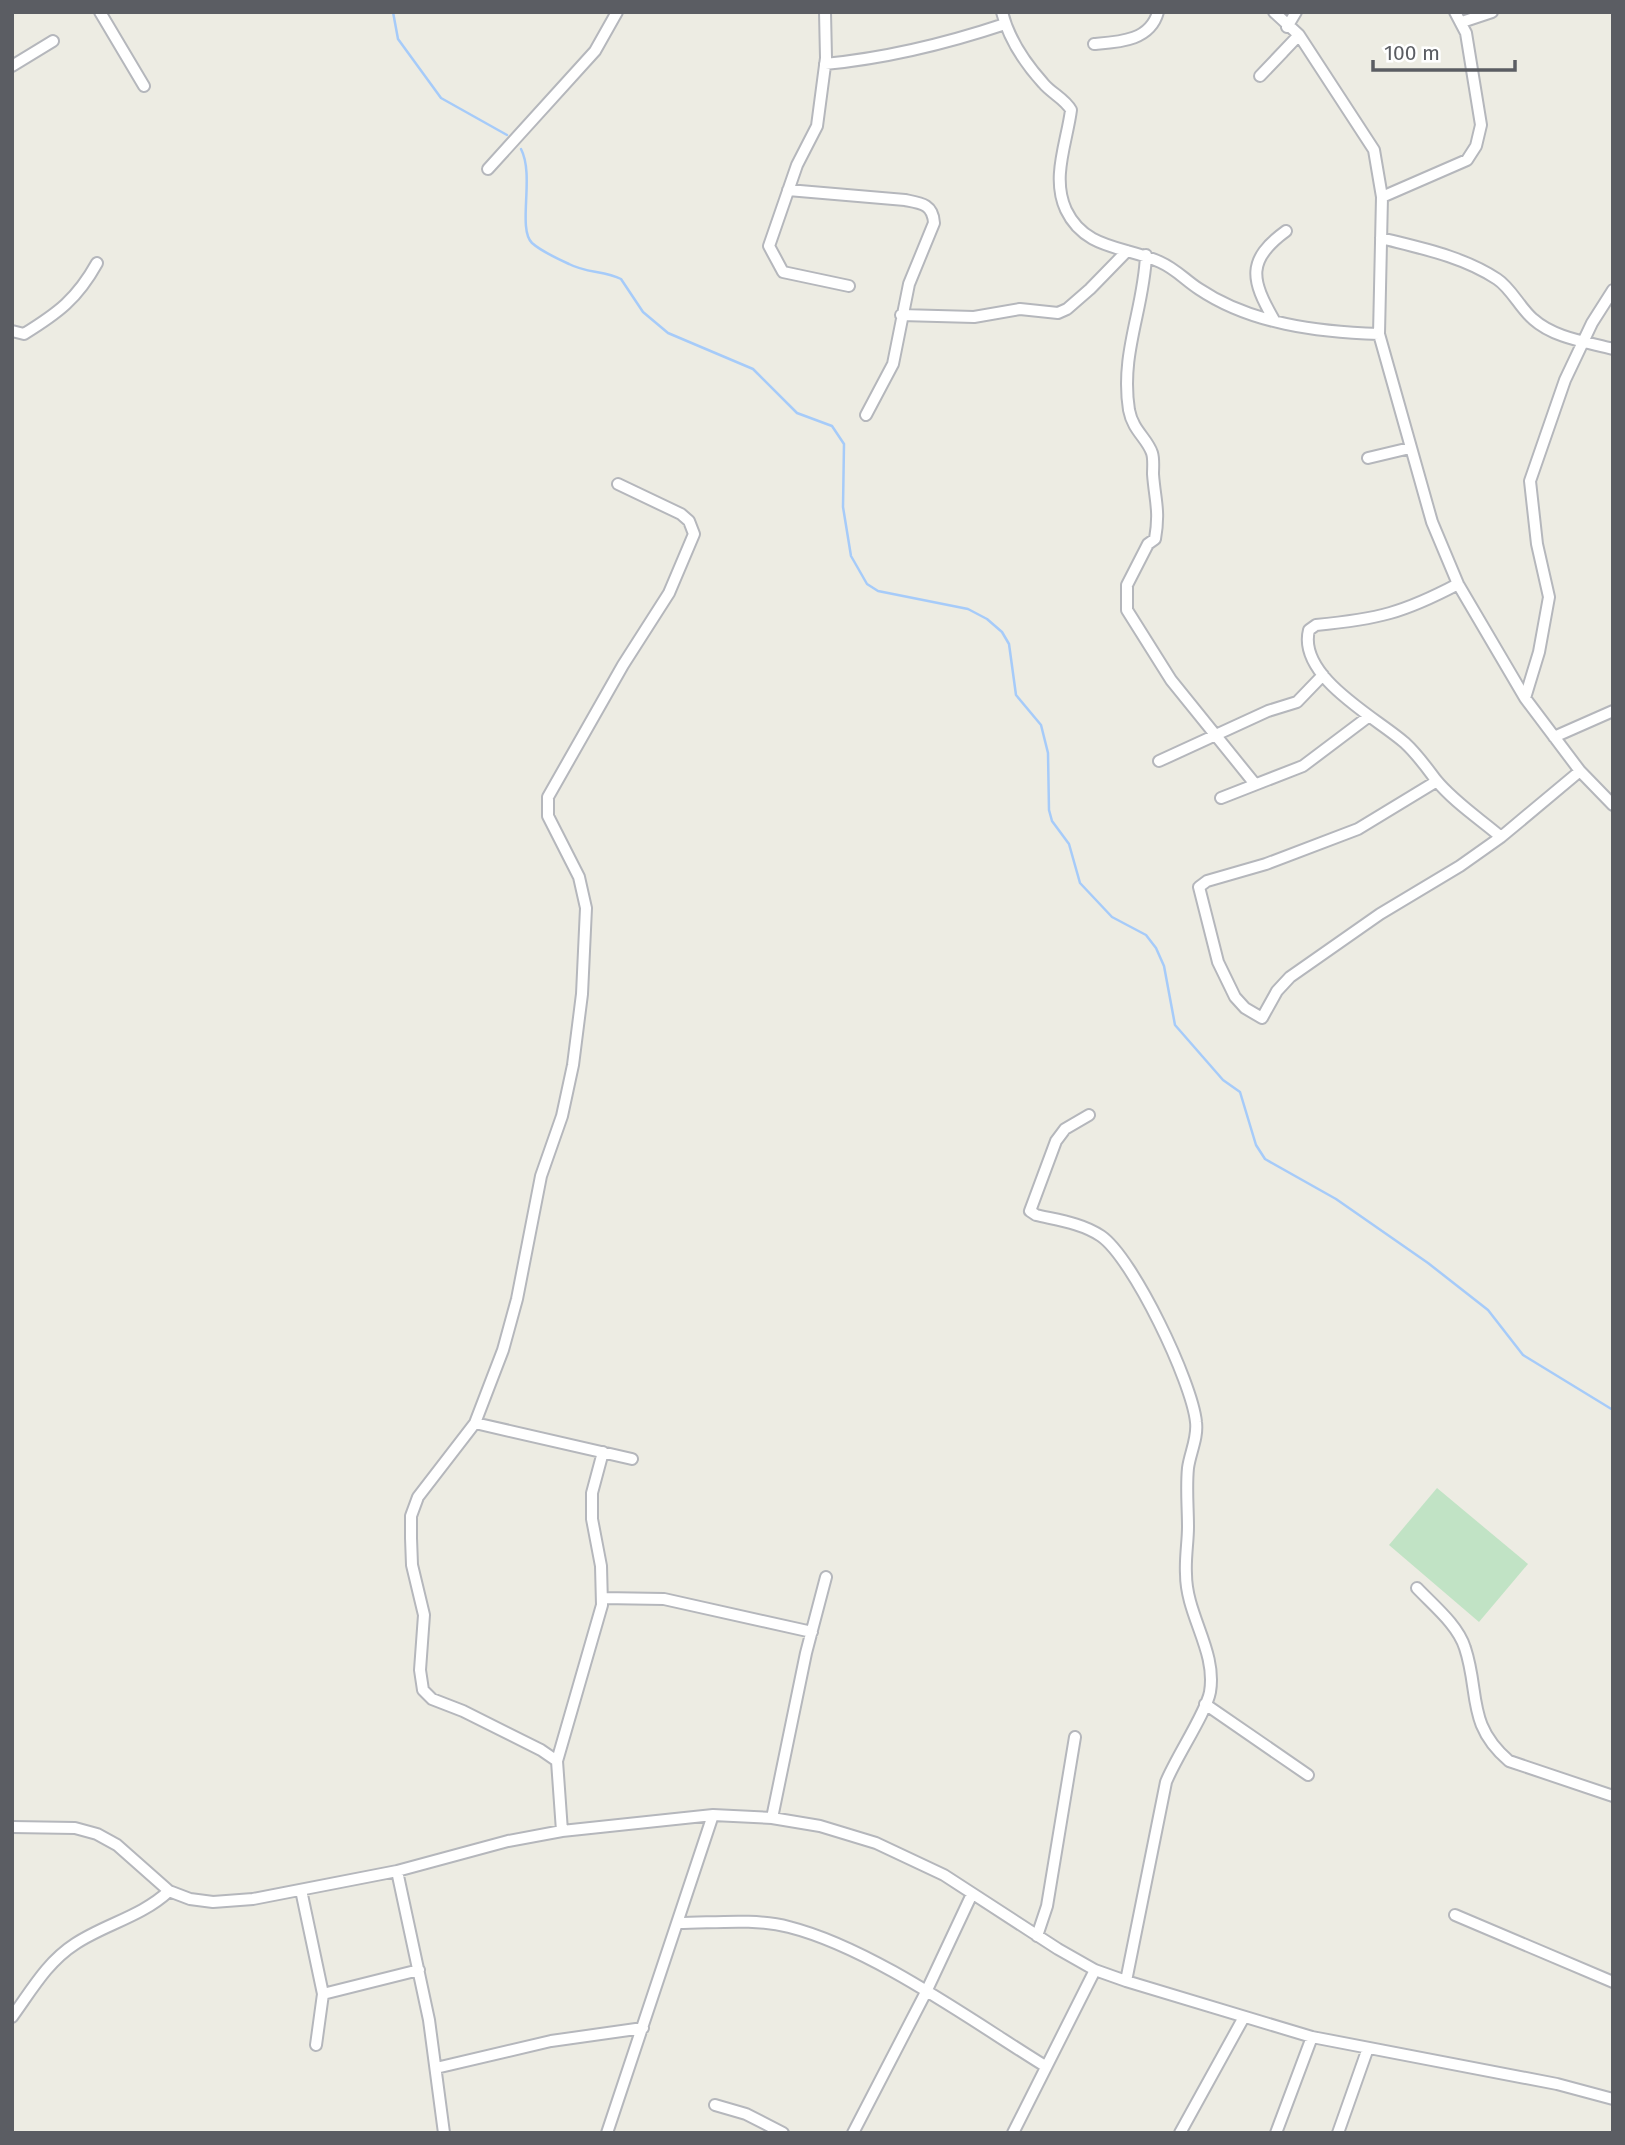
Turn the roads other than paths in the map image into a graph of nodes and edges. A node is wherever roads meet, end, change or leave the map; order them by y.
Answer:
1 (100, 12) edge
2 (617, 12) edge
3 (825, 12) edge
4 (1002, 12) edge
5 (1158, 12) edge
6 (1274, 12) edge
7 (1296, 12) edge
8 (1492, 12) edge
9 (1458, 17) edge
10 (1005, 24) junction
11 (1287, 27) junction
12 (1299, 35) junction
13 (53, 41) dead end
14 (1094, 44) dead end
15 (1283, 52) dead end
16 (825, 64) junction
17 (12, 66) edge
18 (144, 86) dead end
19 (488, 169) dead end
20 (788, 190) junction
21 (1382, 197) junction
22 (1286, 231) dead end
23 (1381, 238) junction
24 (1127, 251) junction
25 (1146, 255) junction
26 (97, 263) dead end
27 (849, 286) dead end
28 (1613, 290) edge
29 (901, 315) junction
30 (1274, 320) junction
31 (12, 331) edge
32 (1379, 334) junction
33 (1583, 341) junction
34 (1613, 349) edge
35 (866, 415) dead end
36 (1410, 448) junction
37 (1368, 458) dead end
38 (618, 484) dead end
39 (1458, 584) junction
40 (1323, 675) junction
41 (1525, 698) junction
42 (1613, 711) edge
43 (1367, 717) junction
44 (1215, 735) junction
45 (1554, 737) junction
46 (1159, 761) dead end
47 (1580, 771) junction
48 (1437, 781) junction
49 (1255, 785) junction
50 (1221, 798) dead end
51 (1613, 805) edge
52 (1501, 837) junction
53 (1089, 1115) dead end
54 (475, 1423) junction
55 (603, 1452) junction
56 (632, 1459) dead end
57 (827, 1577) dead end
58 (1417, 1588) dead end
59 (602, 1598) junction
60 (812, 1632) junction
61 (1205, 1704) junction
62 (1075, 1737) dead end
63 (557, 1761) junction
64 (1308, 1775) dead end
65 (1613, 1796) edge
66 (713, 1815) junction
67 (772, 1818) junction
68 (12, 1827) edge
69 (562, 1831) junction
70 (397, 1871) junction
71 (301, 1890) junction
72 (169, 1891) junction
73 (972, 1894) junction
74 (1455, 1915) dead end
75 (678, 1923) junction
76 (1037, 1936) junction
77 (419, 1970) junction
78 (1095, 1970) junction
79 (1126, 1981) junction
80 (1613, 1982) edge
81 (926, 1992) junction
82 (323, 1994) junction
83 (12, 2017) edge
84 (1244, 2017) junction
85 (643, 2028) junction
86 (1312, 2037) junction
87 (316, 2045) dead end
88 (1368, 2048) junction
89 (1045, 2066) junction
90 (436, 2068) junction
91 (1613, 2099) edge
92 (715, 2105) dead end
93 (444, 2133) edge
94 (607, 2133) edge
95 (783, 2133) edge
96 (853, 2133) edge
97 (1013, 2133) edge
98 (1180, 2133) edge
99 (1276, 2133) edge
100 (1338, 2133) edge

1 - 18 street
2 - 19 street
3 - 16 street
4 - 10 street
5 - 14 street
6 - 11 street
7 - 11 street
8 - 9 street
9 - 21 street
10 - 16 street
10 - 24 street
11 - 12 street
12 - 15 street
12 - 21 street
13 - 17 street
16 - 20 street
20 - 27 street
20 - 29 street
21 - 23 street
22 - 30 street
23 - 32 street
23 - 33 street
24 - 25 street
24 - 29 street
25 - 30 street
25 - 44 street
26 - 31 street
28 - 33 street
29 - 35 street
30 - 32 street
32 - 36 street
33 - 34 street
33 - 41 street
36 - 37 street
36 - 39 street
38 - 54 street
39 - 40 street
39 - 41 street
40 - 43 street
40 - 44 street
41 - 45 street
42 - 45 street
43 - 48 street
43 - 49 street
44 - 46 street
44 - 49 street
45 - 47 street
47 - 51 street
47 - 52 street
48 - 52 street
48 - 52 street
49 - 50 street
53 - 61 street
54 - 55 street
54 - 63 street
55 - 56 street
55 - 59 street
57 - 60 street
58 - 65 street
59 - 60 street
59 - 63 street
60 - 67 street
61 - 64 street
61 - 79 street
62 - 76 street
63 - 69 street
66 - 67 street
66 - 69 street
66 - 75 street
67 - 73 street
68 - 72 street
69 - 70 street
70 - 71 street
70 - 77 street
71 - 72 street
71 - 82 street
72 - 83 street
73 - 76 street
73 - 81 street
74 - 80 street
75 - 81 street
75 - 85 street
76 - 78 street
77 - 82 street
77 - 90 street
78 - 79 street
78 - 89 street
79 - 84 street
81 - 89 street
81 - 96 street
82 - 87 street
84 - 86 street
84 - 98 street
85 - 90 street
85 - 94 street
86 - 88 street
86 - 99 street
88 - 91 street
88 - 100 street
89 - 97 street
90 - 93 street
92 - 95 street

